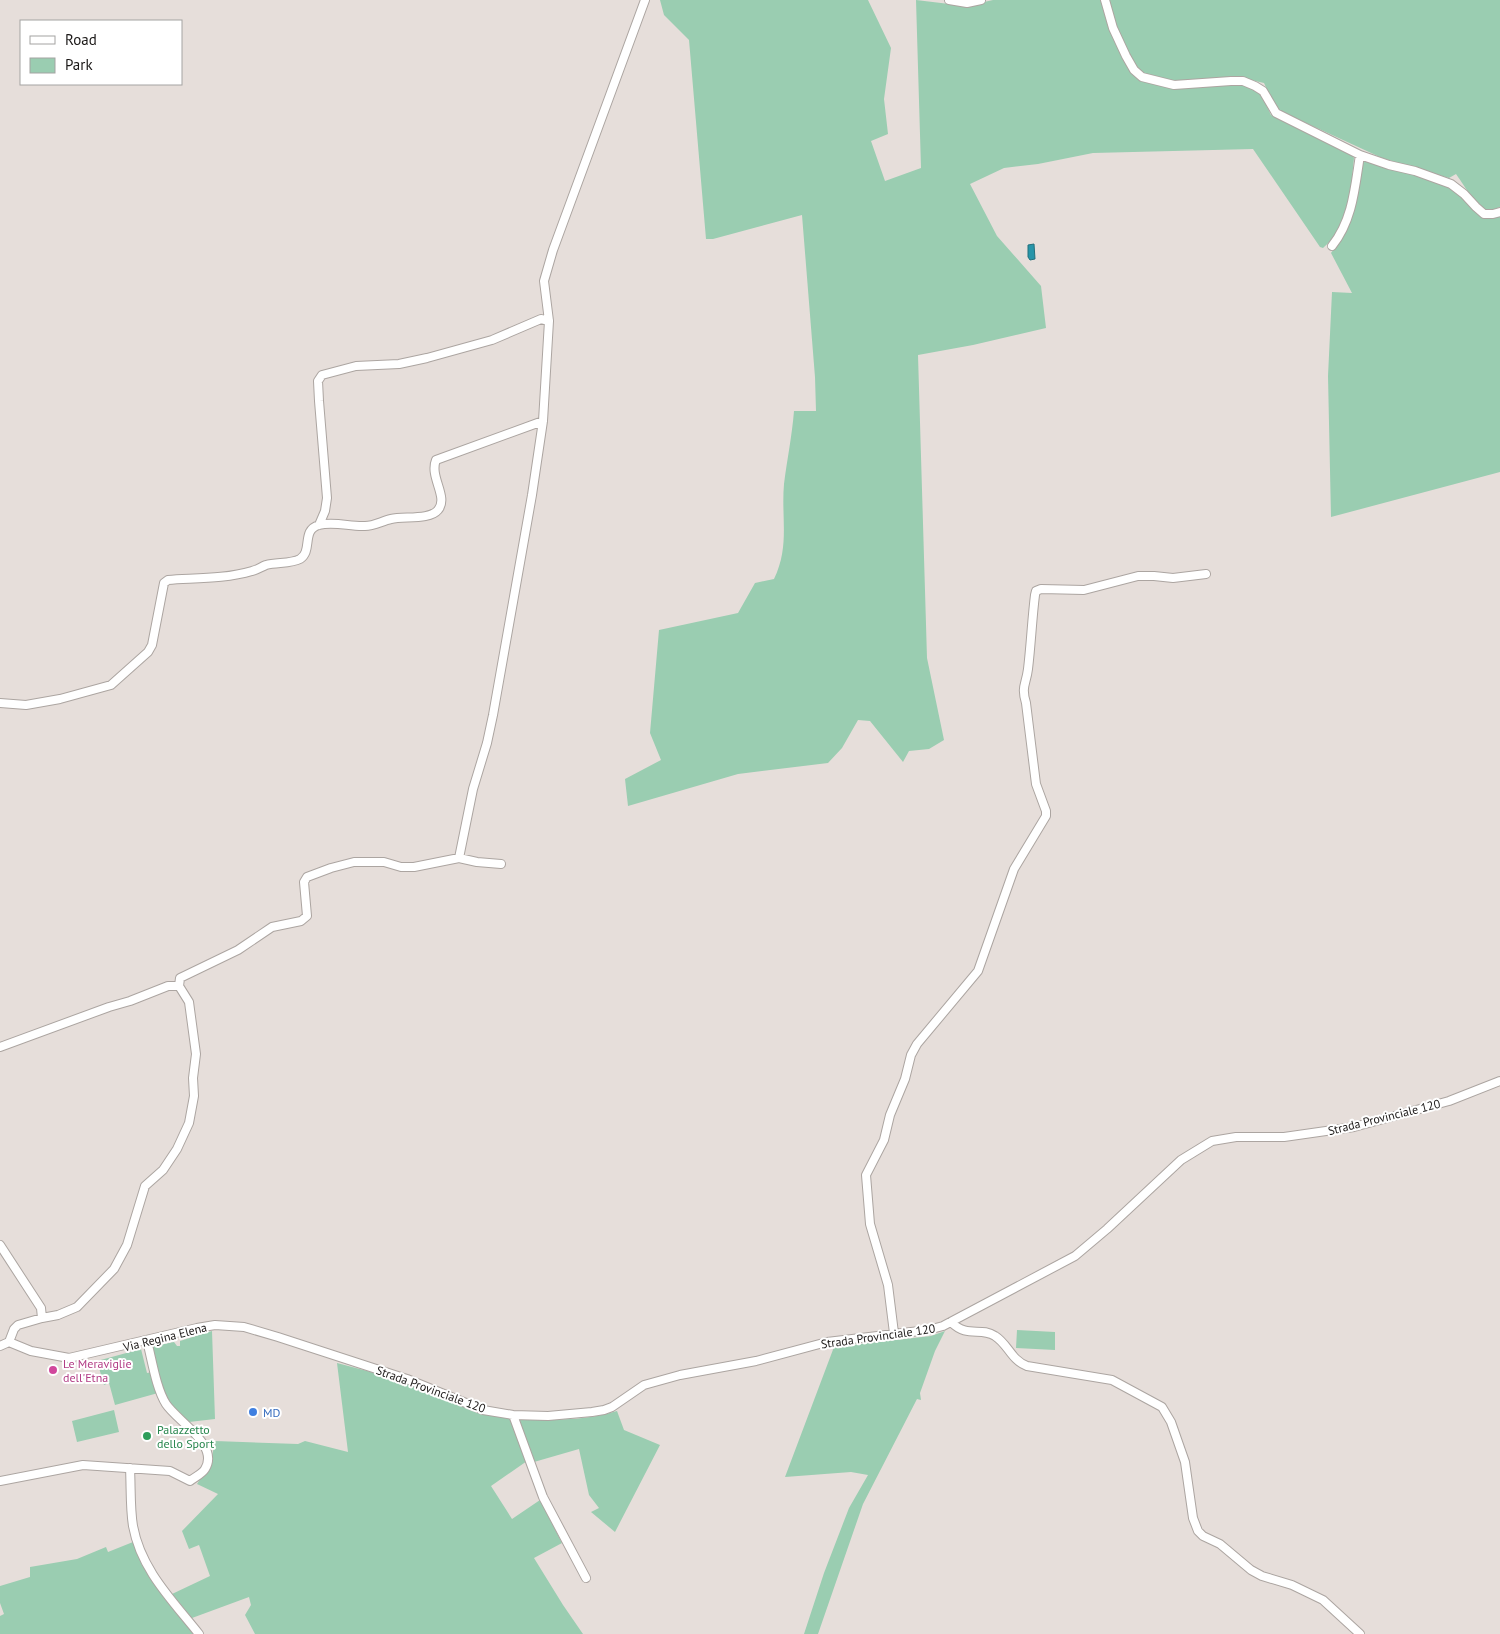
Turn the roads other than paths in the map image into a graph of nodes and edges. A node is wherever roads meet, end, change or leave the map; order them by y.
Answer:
1 (645, 0) edge
2 (949, 0) edge
3 (981, 0) edge
4 (1105, 0) edge
5 (1360, 155) junction
6 (1500, 212) edge
7 (1332, 246) dead end
8 (549, 321) junction
9 (543, 421) junction
10 (319, 525) junction
11 (1206, 574) dead end
12 (0, 703) edge
13 (460, 858) junction
14 (502, 864) dead end
15 (178, 986) junction
16 (0, 1047) edge
17 (1498, 1082) edge
18 (1500, 1090) edge
19 (0, 1245) edge
20 (42, 1318) junction
21 (951, 1322) junction
22 (244, 1328) joint
23 (894, 1333) junction
24 (147, 1341) junction
25 (3, 1344) edge
26 (513, 1415) junction
27 (130, 1468) junction
28 (0, 1481) edge
29 (586, 1578) dead end
30 (199, 1634) edge
31 (1360, 1634) edge

1 - 8 street
2 - 3 street
4 - 5 street
5 - 6 street
5 - 7 street
8 - 9 street
8 - 10 street
9 - 10 street
9 - 13 street
10 - 12 street
11 - 23 street
13 - 14 street
13 - 15 street
15 - 16 street
15 - 20 street
17 - 18 street
17 - 21 street, Strada Provinciale 120
19 - 20 street
20 - 25 street
21 - 23 street, Strada Provinciale 120
21 - 31 street
22 - 24 street, Via Regina Elena
22 - 26 street, Strada Provinciale 120
23 - 26 street, Strada Provinciale 120
24 - 25 street, Via Regina Elena
24 - 27 street
26 - 29 street
27 - 28 street
27 - 30 street

